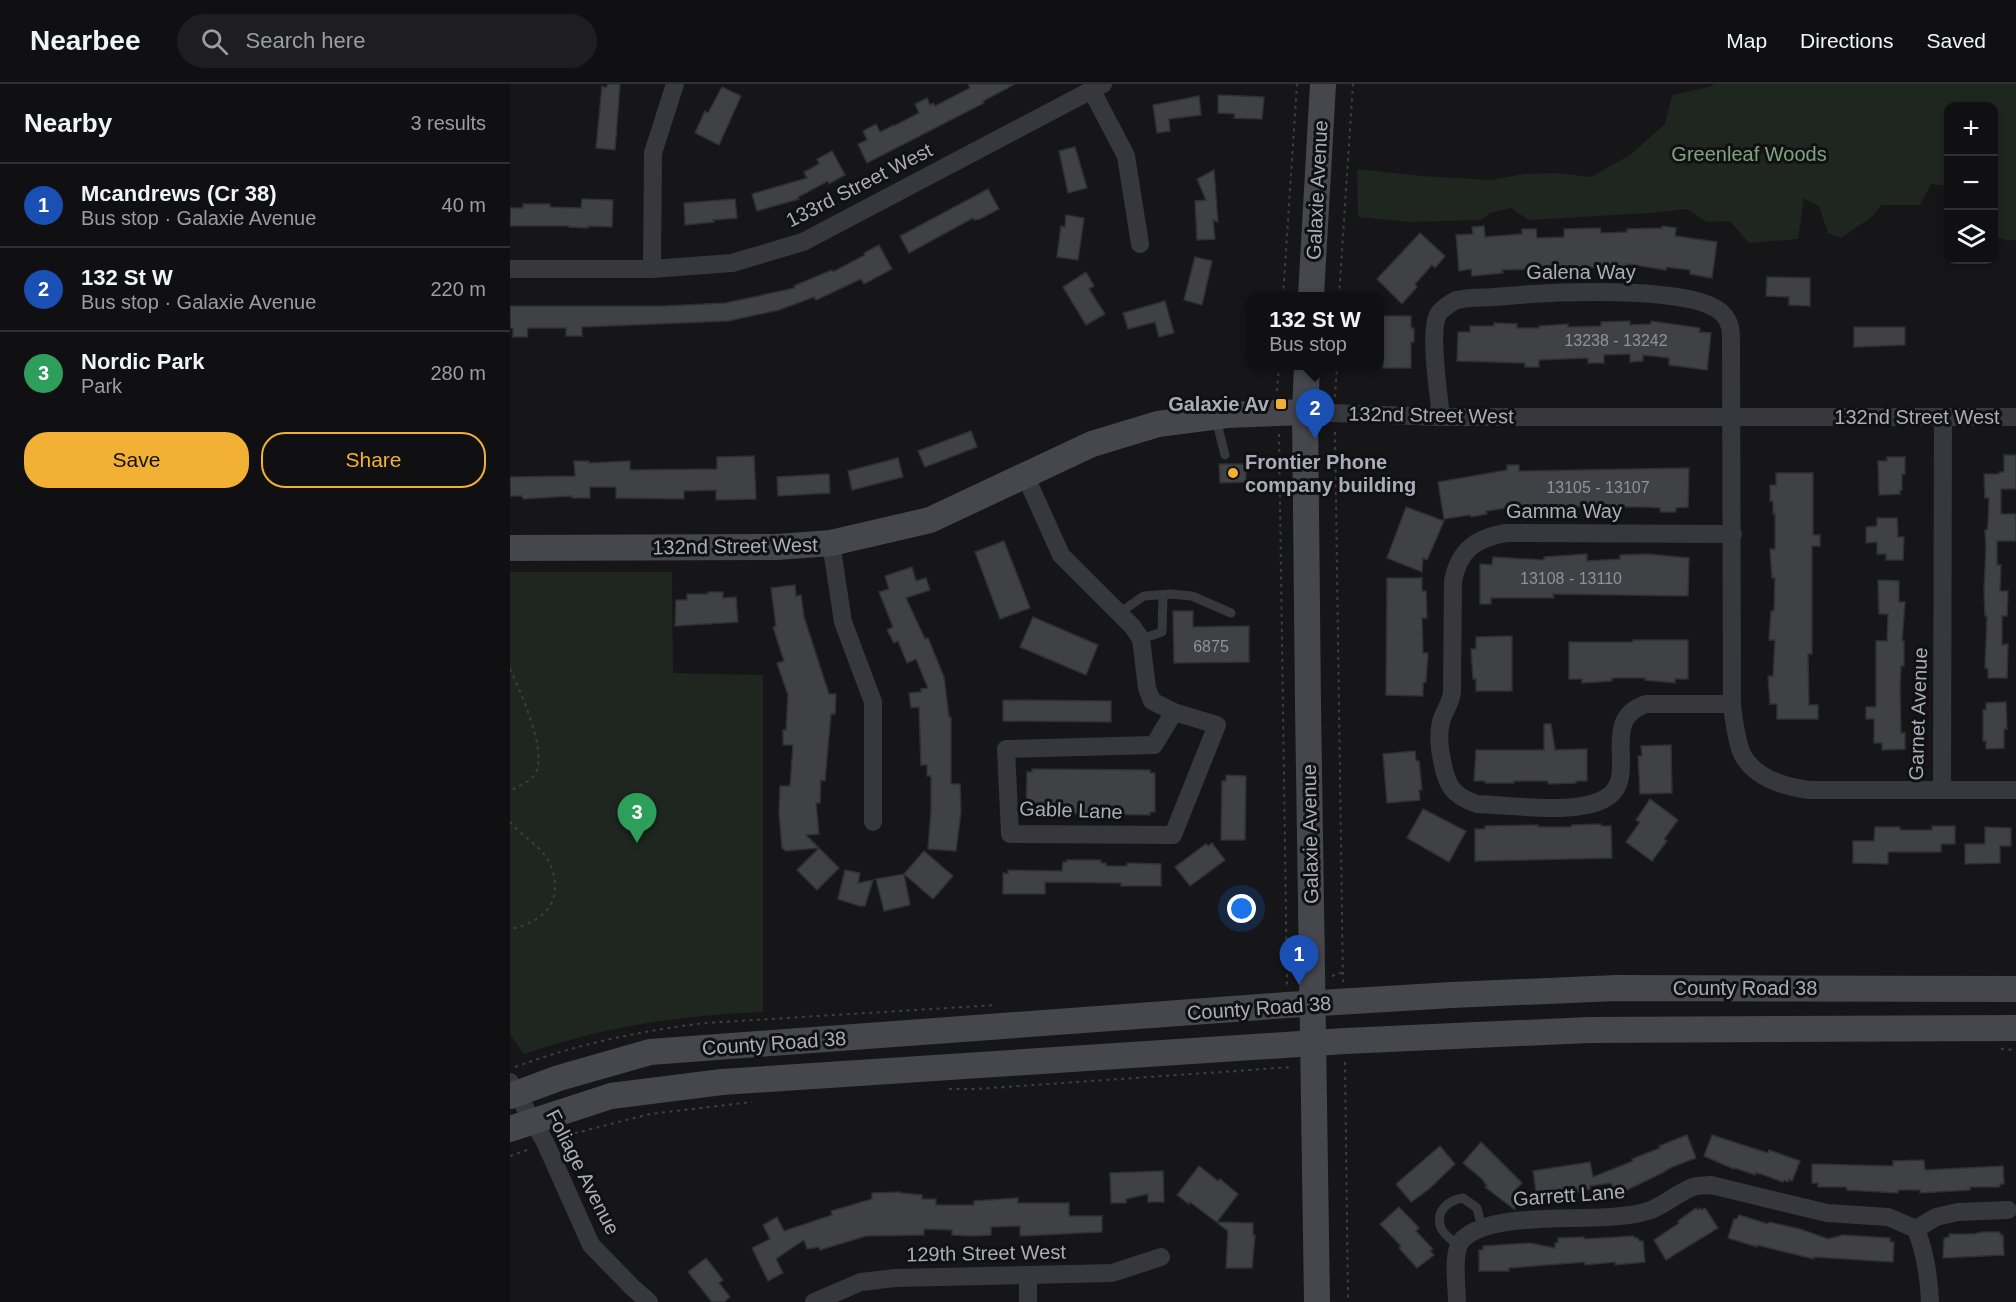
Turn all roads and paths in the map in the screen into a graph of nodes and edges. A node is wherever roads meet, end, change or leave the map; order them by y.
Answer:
1 (675, 84) edge
2 (1297, 84) edge
3 (1323, 84) edge
4 (1353, 84) edge
5 (1097, 86) edge
6 (1140, 244) dead end
7 (510, 269) edge
8 (652, 269) junction
9 (1283, 292) edge
10 (1311, 292) edge
11 (1339, 292) edge
12 (1279, 370) edge
13 (1307, 370) edge
14 (1336, 370) edge
15 (1277, 391) dead end
16 (1335, 397) dead end
17 (1305, 412) junction
18 (1215, 416) junction
19 (1441, 417) junction
20 (1731, 417) junction
21 (1944, 417) junction
22 (2016, 417) edge
23 (1335, 432) dead end
24 (1279, 434) dead end
25 (1225, 455) dead end
26 (1025, 475) junction
27 (1733, 534) junction
28 (831, 543) junction
29 (510, 548) edge
30 (1163, 595) junction
31 (1119, 613) junction
32 (1231, 613) dead end
33 (1141, 639) junction
34 (510, 669) edge
35 (1732, 704) junction
36 (1174, 712) junction
37 (1942, 790) junction
38 (2016, 790) edge
39 (510, 792) edge
40 (510, 822) edge
41 (873, 822) dead end
42 (510, 929) edge
43 (1343, 972) dead end
44 (1287, 988) dead end
45 (2016, 988) edge
46 (1312, 1004) junction
47 (2016, 1028) edge
48 (1313, 1043) junction
49 (1999, 1049) dead end
50 (2016, 1050) edge
51 (1345, 1058) dead end
52 (533, 1060) dead end
53 (1283, 1069) dead end
54 (512, 1085) edge
55 (944, 1088) dead end
56 (758, 1101) dead end
57 (520, 1125) edge
58 (545, 1142) junction
59 (510, 1156) edge
60 (2008, 1210) dead end
61 (1482, 1228) junction
62 (1916, 1229) junction
63 (1458, 1245) junction
64 (1161, 1257) dead end
65 (1028, 1275) junction
66 (649, 1302) edge
67 (814, 1302) edge
68 (1028, 1302) edge
69 (1317, 1302) edge
70 (1348, 1302) edge
71 (1457, 1302) edge
72 (1930, 1302) edge

1 - 8 street
2 - 9 path
3 - 10 main road, Galaxie Avenue
4 - 11 path
5 - 6 street
5 - 8 street, 133rd Street West
7 - 8 street, 133rd Street West
12 - 15 path
13 - 17 main road, Galaxie Avenue
14 - 16 path
17 - 18 main road, 132nd Street West
17 - 19 street, 132nd Street West
17 - 46 main road, Galaxie Avenue
18 - 25 lane
18 - 26 main road, 132nd Street West
19 - 20 street, 132nd Street West
19 - 20 street, Galena Way
20 - 21 street, 132nd Street West
20 - 27 street, Garnet Avenue
21 - 22 street, 132nd Street West
21 - 37 street, Garnet Avenue
23 - 43 path
24 - 44 path
26 - 28 main road, 132nd Street West
26 - 31 street
27 - 35 street, Garnet Avenue
27 - 35 street, Gamma Way
28 - 29 main road, 132nd Street West
28 - 41 street
30 - 31 lane
30 - 32 lane
30 - 33 lane
31 - 33 street
33 - 36 street
34 - 39 path
35 - 37 street, Garnet Avenue
36 - 36 street, Gable Lane
37 - 38 street
40 - 42 path
45 - 46 main road, County Road 38
46 - 48 main road, Galaxie Avenue
46 - 54 main road, County Road 38
47 - 48 main road, County Road 38
48 - 57 main road, County Road 38
48 - 69 main road, Galaxie Avenue
49 - 50 path
51 - 70 path
52 - 54 path
53 - 55 path
54 - 57 street, Foliage Avenue
56 - 58 path
57 - 58 street, Foliage Avenue
58 - 59 path
58 - 66 street, Foliage Avenue
60 - 62 street
61 - 62 street, Garrett Lane
61 - 63 street, Garrett Lane
61 - 63 lane
62 - 72 street
63 - 71 street
64 - 65 street, 129th Street West
65 - 67 street, 129th Street West
65 - 68 street

